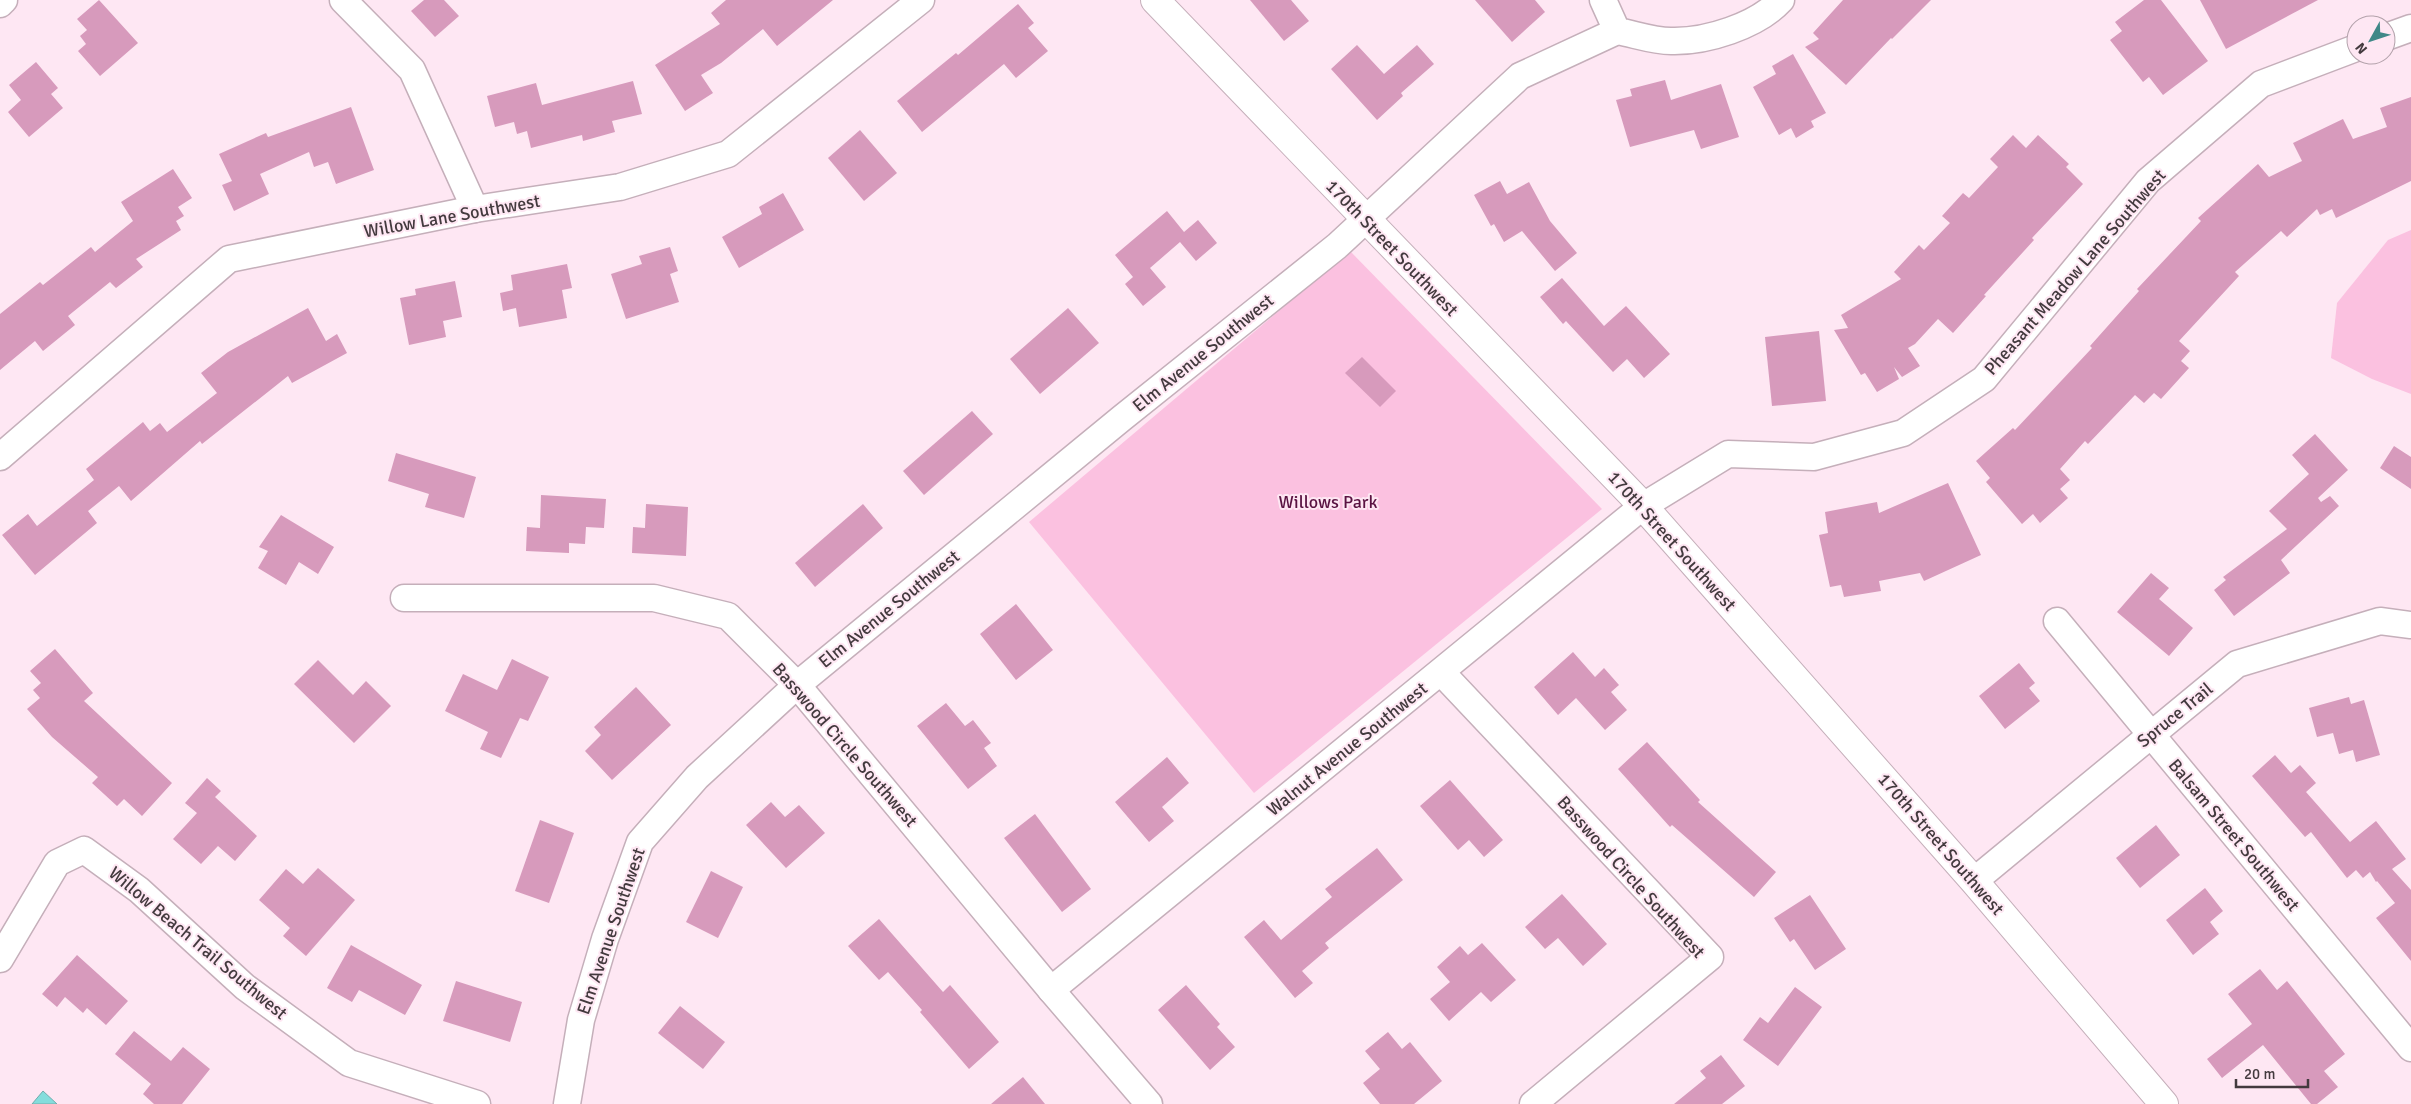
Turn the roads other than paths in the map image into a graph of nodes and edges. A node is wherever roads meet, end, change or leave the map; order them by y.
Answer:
1 (4, 0) edge
2 (343, 0) edge
3 (921, 0) edge
4 (1155, 0) edge
5 (1603, 0) edge
6 (1781, 0) edge
7 (0, 4) edge
8 (2411, 28) edge
9 (1617, 31) junction
10 (2396, 33) edge
11 (2346, 52) edge
12 (475, 209) junction
13 (1364, 219) junction
14 (0, 457) edge
15 (1643, 506) junction
16 (404, 598) dead end
17 (2057, 621) dead end
18 (2411, 625) edge
19 (1442, 673) junction
20 (797, 685) junction
21 (2150, 734) junction
22 (1974, 881) junction
23 (0, 959) edge
24 (1051, 990) junction
25 (2411, 1048) edge
26 (477, 1104) edge
27 (567, 1104) edge
28 (1149, 1104) edge
29 (1532, 1104) edge
30 (2164, 1104) edge

1 - 7 street
2 - 12 street
3 - 12 street, Willow Lane Southwest
4 - 13 street, 170th Street Southwest
5 - 9 street
6 - 9 street
8 - 10 street
9 - 13 street, Elm Avenue Southwest
11 - 15 street, Pheasant Meadow Lane Southwest
12 - 14 street, Willow Lane Southwest
13 - 15 street, 170th Street Southwest
13 - 20 street, Elm Avenue Southwest
15 - 19 street, Walnut Avenue Southwest
15 - 22 street, 170th Street Southwest
16 - 20 street, Basswood Circle Southwest
17 - 21 street, Balsam Street Southwest
18 - 21 street, Spruce Trail
19 - 24 street, Walnut Avenue Southwest
19 - 29 street, Basswood Circle Southwest
20 - 24 street, Basswood Circle Southwest
20 - 27 street, Elm Avenue Southwest
21 - 22 street, Spruce Trail
21 - 25 street, Balsam Street Southwest
22 - 30 street, 170th Street Southwest
23 - 26 street, Willow Beach Trail Southwest
24 - 28 street, Basswood Circle Southwest

